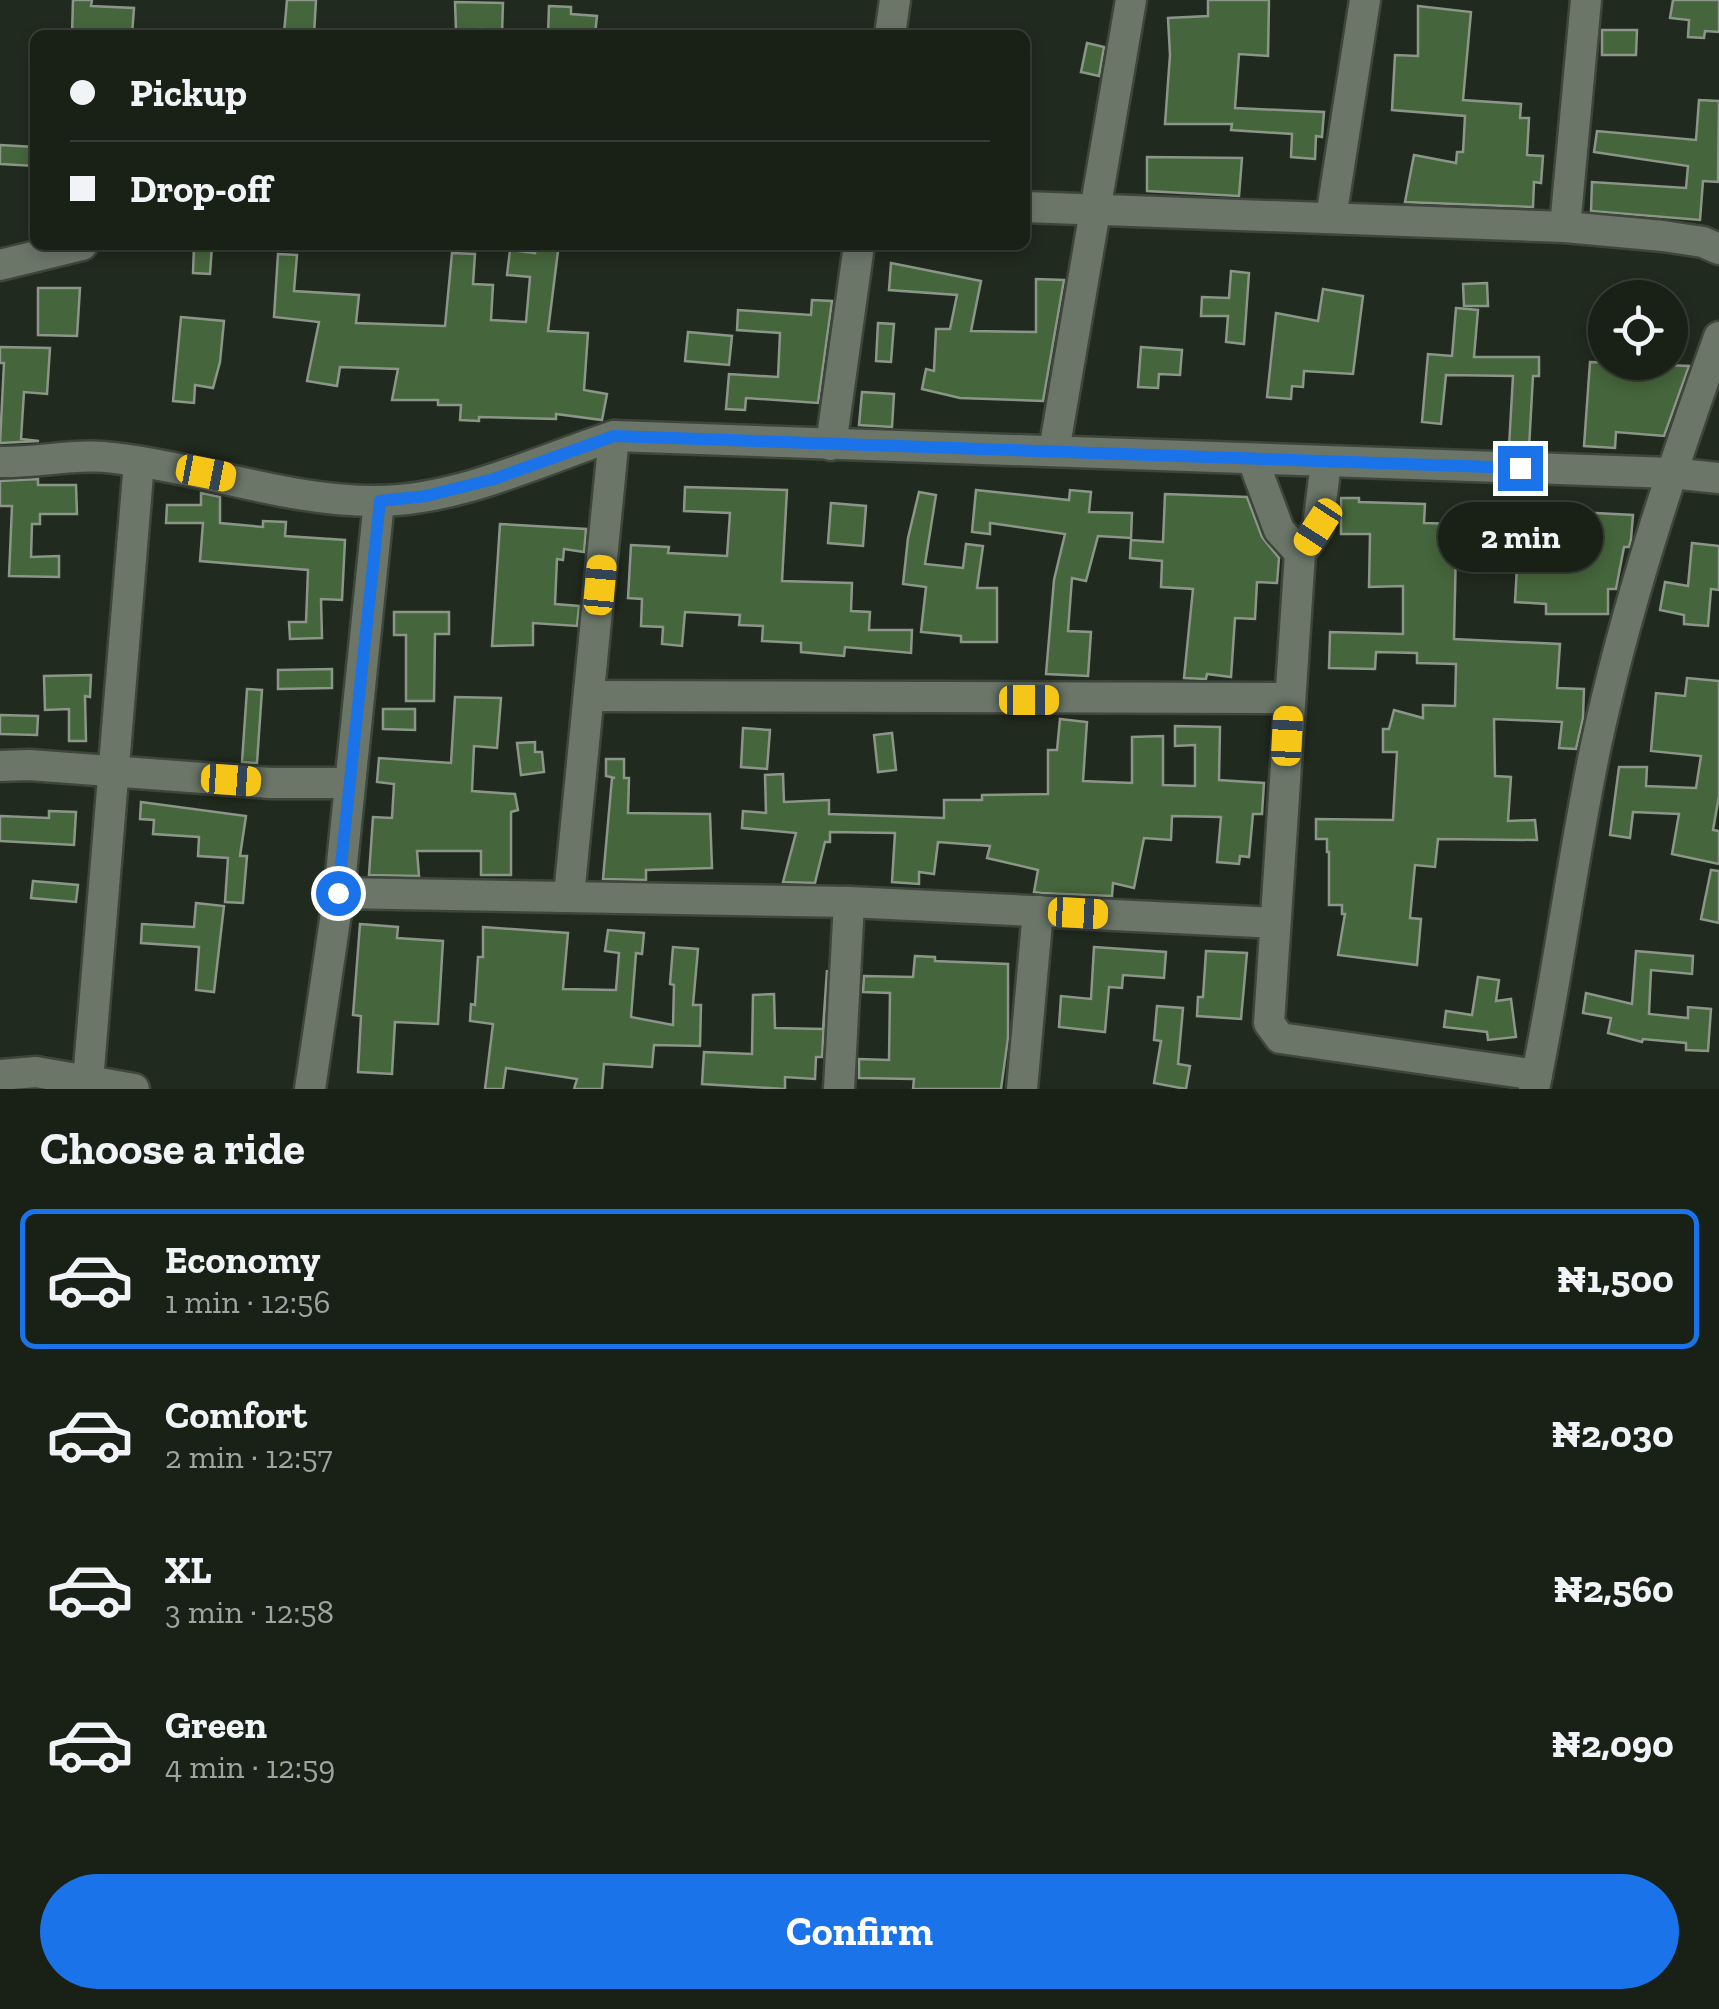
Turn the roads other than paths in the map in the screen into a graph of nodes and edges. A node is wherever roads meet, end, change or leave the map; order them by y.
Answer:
1 (895, 0) edge
2 (1131, 0) edge
3 (1365, 0) edge
4 (1586, 0) edge
5 (891, 30) edge
6 (1030, 206) edge
7 (1097, 209) junction
8 (1330, 218) junction
9 (1565, 227) junction
10 (1719, 249) edge
11 (62, 250) edge
12 (858, 250) edge
13 (0, 265) edge
14 (1719, 338) edge
15 (614, 436) junction
16 (831, 445) junction
17 (1054, 451) junction
18 (1252, 460) junction
19 (0, 462) edge
20 (139, 462) junction
21 (1326, 462) junction
22 (1671, 474) junction
23 (1719, 478) edge
24 (380, 501) junction
25 (1300, 553) junction
26 (590, 696) junction
27 (1289, 698) junction
28 (0, 766) edge
29 (113, 772) junction
30 (350, 783) junction
31 (338, 893) junction
32 (569, 896) junction
33 (849, 902) junction
34 (1038, 911) junction
35 (1275, 924) junction
36 (0, 1075) edge
37 (31, 1080) edge
38 (88, 1080) junction
39 (1535, 1082) edge
40 (134, 1089) edge
41 (310, 1089) edge
42 (839, 1089) edge
43 (1022, 1089) edge

1 - 5 street
2 - 7 street
3 - 8 street
4 - 9 street
6 - 7 street
7 - 8 street
7 - 17 street
8 - 9 street
9 - 10 street
11 - 13 street
12 - 16 street
14 - 22 street
15 - 16 street
15 - 24 street
15 - 26 street
16 - 17 street
17 - 18 street
18 - 21 street
18 - 25 street
19 - 20 street
20 - 24 street
20 - 29 street
21 - 22 street
21 - 25 street
22 - 23 street
22 - 39 street
24 - 30 street
25 - 27 street
26 - 27 street
26 - 32 street
27 - 35 street
28 - 29 street
29 - 30 street
29 - 38 street
30 - 31 street
31 - 32 street
31 - 41 street
32 - 33 street
33 - 34 street
33 - 42 street
34 - 35 street
34 - 43 street
35 - 39 street
36 - 37 street
37 - 38 street
38 - 40 street

